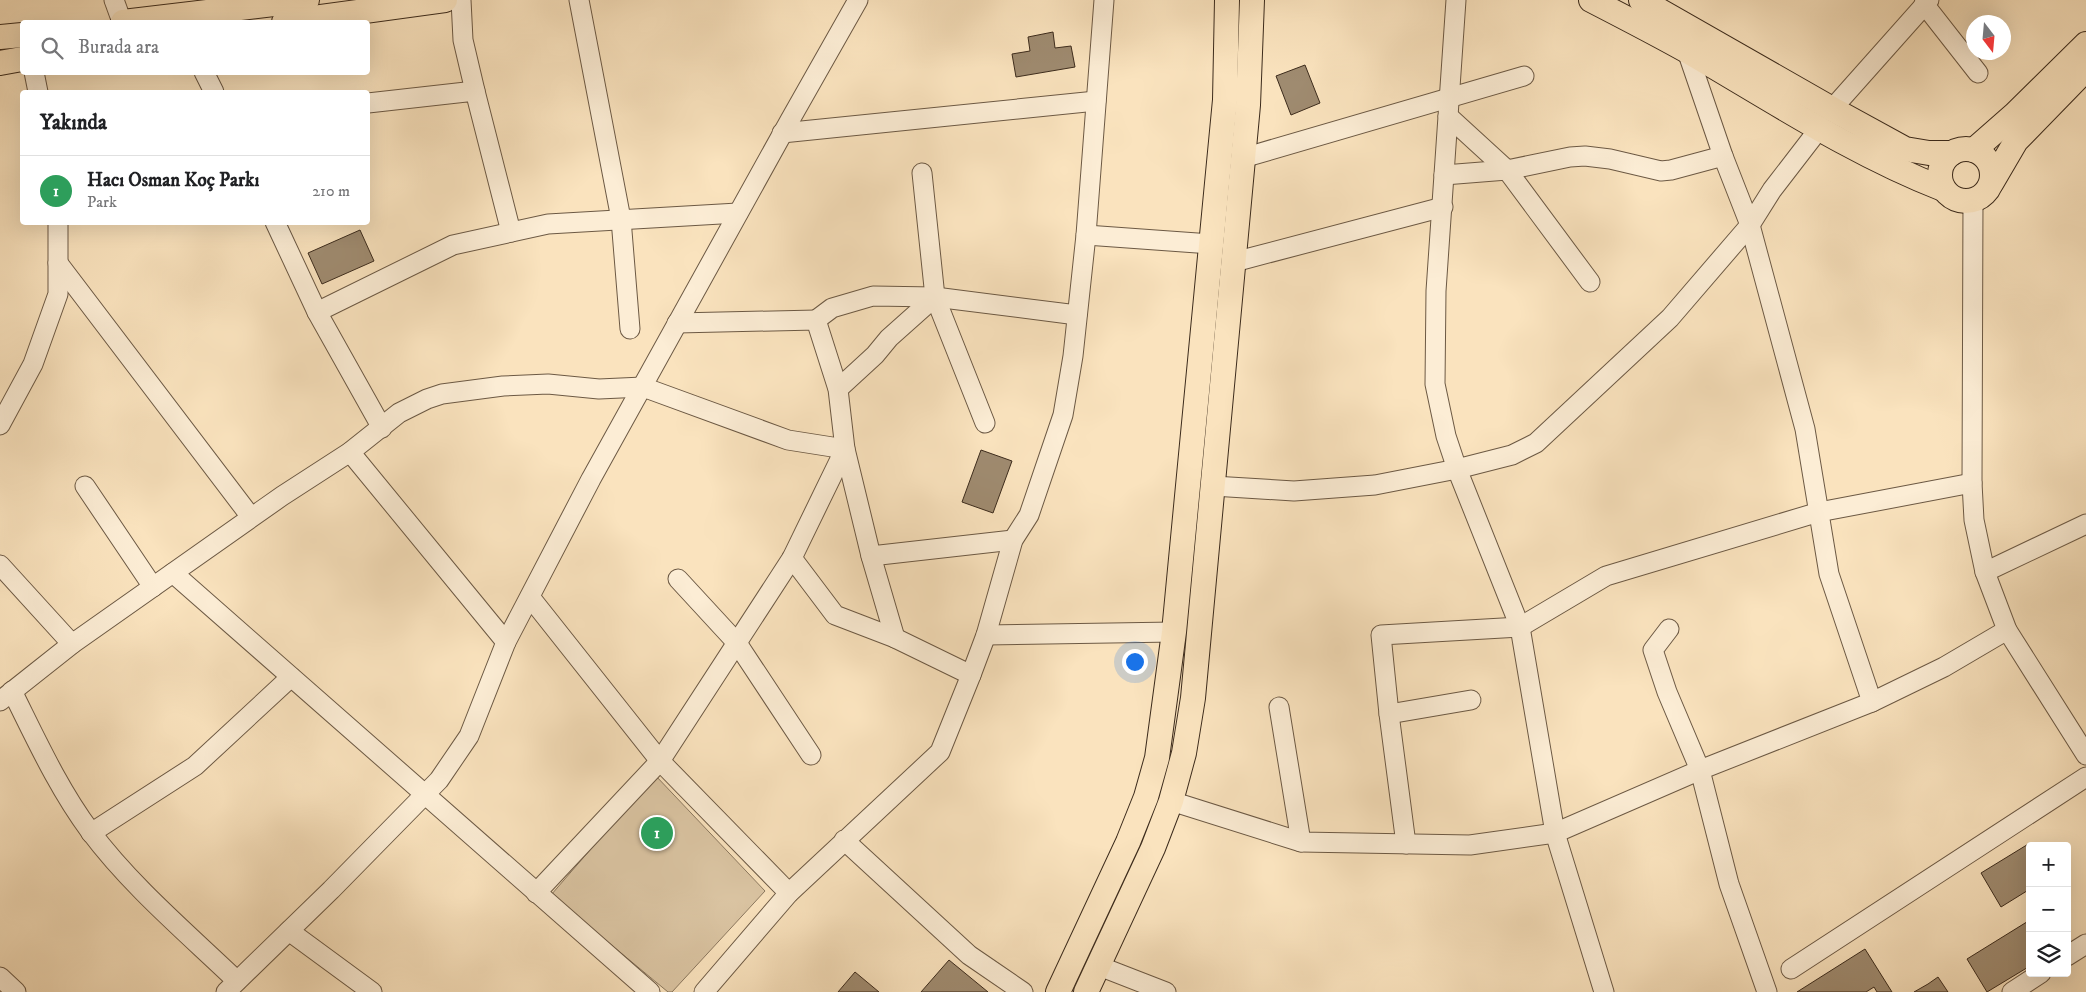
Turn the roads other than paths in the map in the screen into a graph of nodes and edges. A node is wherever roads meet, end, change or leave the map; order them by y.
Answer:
1 (114, 0) edge
2 (307, 0) edge
3 (445, 0) edge
4 (461, 0) edge
5 (579, 0) edge
6 (858, 0) edge
7 (1104, 0) edge
8 (1227, 0) edge
9 (1252, 0) edge
10 (1456, 0) edge
11 (1592, 0) edge
12 (1641, 0) edge
13 (1927, 2) edge
14 (121, 20) edge
15 (139, 20) edge
16 (299, 20) edge
17 (20, 35) edge
18 (0, 37) edge
19 (2086, 44) edge
20 (1687, 51) junction
21 (20, 59) edge
22 (0, 62) edge
23 (2086, 69) edge
24 (1978, 73) dead end
25 (35, 75) edge
26 (206, 75) edge
27 (1524, 76) dead end
28 (38, 90) edge
29 (213, 90) edge
30 (475, 91) junction
31 (1096, 101) junction
32 (370, 104) edge
33 (1449, 108) junction
34 (1832, 109) junction
35 (1819, 129) junction
36 (782, 133) junction
37 (1963, 152) junction
38 (1723, 156) junction
39 (1243, 158) junction
40 (1507, 170) junction
41 (922, 173) dead end
42 (1444, 174) junction
43 (1992, 182) junction
44 (1943, 189) junction
45 (1973, 201) junction
46 (1443, 207) junction
47 (738, 213) junction
48 (621, 220) junction
49 (59, 225) edge
50 (276, 225) edge
51 (1750, 225) junction
52 (510, 232) junction
53 (1086, 235) junction
54 (1211, 244) junction
55 (1234, 262) junction
56 (58, 263) junction
57 (1590, 282) dead end
58 (935, 297) junction
59 (317, 312) junction
60 (1077, 315) junction
61 (816, 320) junction
62 (677, 323) junction
63 (630, 330) dead end
64 (643, 387) junction
65 (838, 389) junction
66 (985, 423) dead end
67 (0, 425) edge
68 (382, 428) junction
69 (846, 448) junction
70 (350, 452) junction
71 (1457, 469) junction
72 (1972, 483) junction
73 (86, 486) dead end
74 (1213, 486) junction
75 (1819, 512) junction
76 (251, 518) junction
77 (2086, 524) edge
78 (1013, 540) junction
79 (871, 556) junction
80 (792, 558) junction
81 (0, 565) edge
82 (1985, 572) junction
83 (173, 573) junction
84 (678, 579) dead end
85 (153, 587) junction
86 (530, 598) junction
87 (1520, 627) junction
88 (1669, 629) dead end
89 (2007, 630) junction
90 (1174, 632) junction
91 (986, 635) junction
92 (895, 638) junction
93 (506, 642) junction
94 (737, 643) junction
95 (72, 644) junction
96 (972, 675) junction
97 (291, 677) junction
98 (6, 696) edge
99 (1471, 700) dead end
100 (1872, 702) junction
101 (1279, 707) dead end
102 (1389, 714) junction
103 (2078, 727) edge
104 (811, 755) dead end
105 (2086, 755) edge
106 (660, 761) junction
107 (1700, 770) junction
108 (2086, 777) edge
109 (424, 795) junction
110 (1172, 801) junction
111 (91, 833) junction
112 (1555, 833) junction
113 (844, 840) junction
114 (1301, 842) junction
115 (1406, 844) junction
116 (536, 893) junction
117 (789, 893) junction
118 (289, 931) junction
119 (2086, 944) edge
120 (2071, 953) edge
121 (1099, 966) junction
122 (1791, 969) dead end
123 (0, 977) edge
124 (2035, 977) edge
125 (231, 987) edge
126 (16, 992) edge
127 (372, 992) edge
128 (650, 992) edge
129 (704, 992) edge
130 (1022, 992) edge
131 (1058, 992) edge
132 (1086, 992) edge
133 (1166, 992) edge
134 (1604, 992) edge
135 (1767, 992) edge
136 (2012, 992) edge

1 - 14 street
2 - 15 main road
3 - 16 main road
4 - 30 street
5 - 48 street
6 - 36 street
7 - 31 street
8 - 54 main road
9 - 39 main road
10 - 33 street
11 - 20 main road
12 - 34 main road
13 - 24 street
13 - 34 street
17 - 18 main road
19 - 37 main road
20 - 35 main road
20 - 38 street
21 - 22 main road
23 - 43 main road
25 - 28 street
26 - 29 street
27 - 33 street
30 - 32 street
30 - 52 street
31 - 36 street
31 - 53 street
33 - 39 street
33 - 40 street
33 - 42 street
34 - 37 main road
35 - 44 main road
35 - 51 street
36 - 47 street
37 - 43 main road
37 - 44 main road
38 - 40 street
38 - 51 street
39 - 55 main road
40 - 42 street
40 - 57 street
41 - 58 street
42 - 46 street
43 - 45 main road
44 - 45 main road
45 - 72 street
46 - 55 street
46 - 71 street
47 - 48 street
47 - 62 street
48 - 52 street
48 - 63 street
49 - 56 street
50 - 59 street
51 - 71 street
51 - 75 street
52 - 59 street
53 - 54 street
53 - 60 street
54 - 90 main road
55 - 74 main road
56 - 67 street
56 - 76 street
58 - 60 street
58 - 61 street
58 - 65 street
58 - 66 street
59 - 68 street
60 - 78 street
61 - 62 street
61 - 65 street
62 - 64 street
64 - 68 street
64 - 69 street
64 - 86 street
65 - 69 street
68 - 70 street
69 - 79 street
69 - 80 street
70 - 76 street
70 - 93 street
71 - 74 street
71 - 87 street
72 - 75 street
72 - 82 street
73 - 85 street
74 - 110 main road
75 - 87 street
75 - 100 street
76 - 83 street
77 - 82 street
78 - 79 street
78 - 91 street
79 - 92 street
80 - 92 street
80 - 94 street
81 - 95 street
82 - 89 street
83 - 85 street
83 - 97 street
84 - 94 street
85 - 95 street
86 - 93 street
86 - 106 street
87 - 102 street
87 - 112 street
88 - 107 street
89 - 100 street
89 - 103 street
90 - 91 street
90 - 131 main road
91 - 96 street
92 - 96 street
93 - 109 street
94 - 104 street
94 - 106 street
95 - 98 street
96 - 113 street
97 - 109 street
97 - 111 street
98 - 111 street
99 - 102 street
100 - 107 street
101 - 114 street
102 - 115 street
103 - 105 street
106 - 116 street
106 - 117 street
107 - 112 street
107 - 135 street
108 - 122 street
109 - 116 street
109 - 118 street
110 - 114 street
110 - 121 main road
111 - 125 street
112 - 115 street
112 - 134 street
113 - 117 street
113 - 130 street
114 - 115 street
116 - 128 street
117 - 129 street
118 - 125 street
118 - 127 street
119 - 120 street
121 - 132 main road
121 - 133 street
123 - 126 street
124 - 136 street

